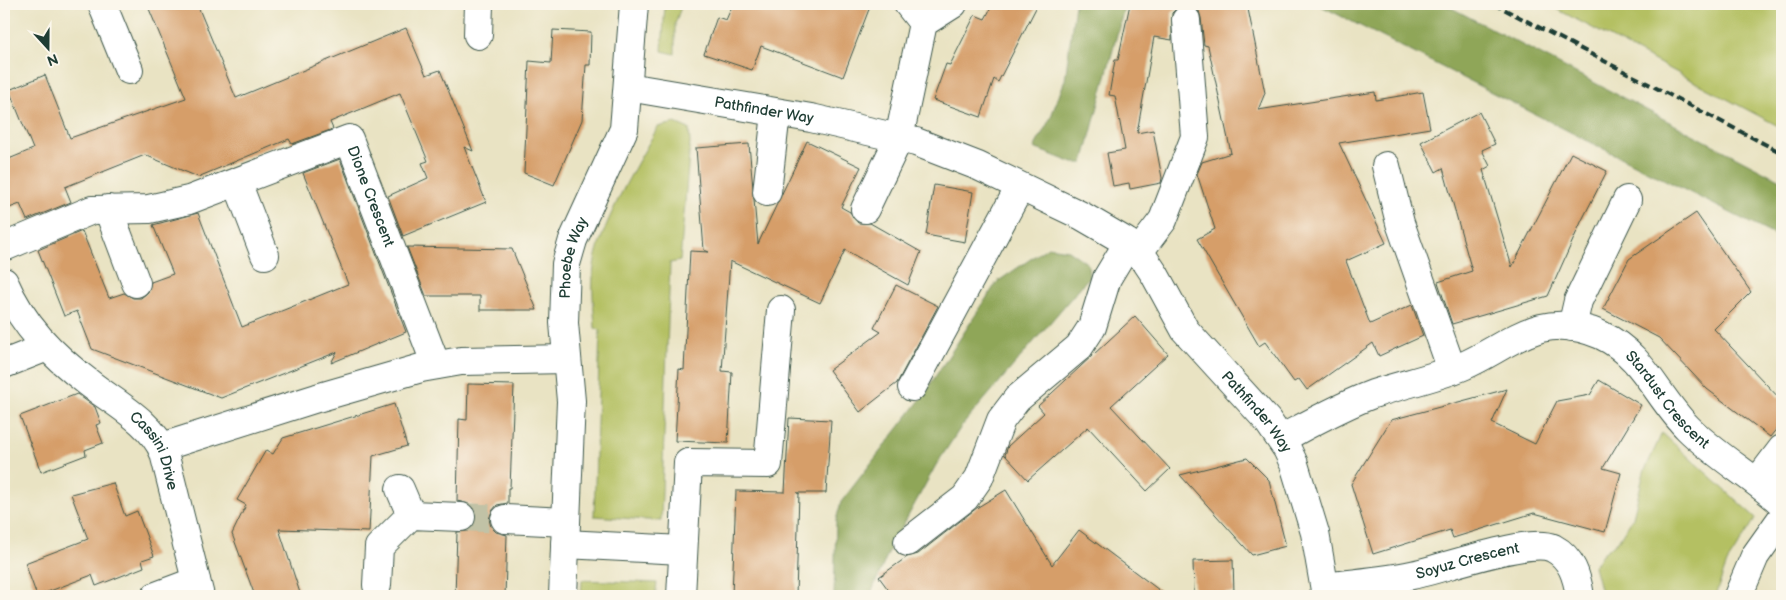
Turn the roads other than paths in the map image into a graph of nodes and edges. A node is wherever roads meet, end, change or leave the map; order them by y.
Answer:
1 (102, 4) edge
2 (479, 4) edge
3 (634, 4) edge
4 (953, 4) edge
5 (916, 14) edge
6 (1186, 20) dead end
7 (478, 35) dead end
8 (129, 70) dead end
9 (628, 87) junction
10 (776, 113) junction
11 (900, 138) junction
12 (1386, 166) dead end
13 (237, 182) junction
14 (1020, 187) junction
15 (767, 192) dead end
16 (1627, 200) dead end
17 (108, 208) junction
18 (865, 209) dead end
19 (11, 244) edge
20 (1133, 248) junction
21 (265, 255) dead end
22 (4, 282) edge
23 (136, 283) dead end
24 (781, 310) dead end
25 (1572, 327) junction
26 (47, 347) junction
27 (567, 359) junction
28 (4, 364) edge
29 (436, 365) junction
30 (1452, 370) junction
31 (912, 387) dead end
32 (1281, 439) junction
33 (162, 447) junction
34 (1782, 449) edge
35 (1757, 482) junction
36 (400, 489) dead end
37 (1782, 503) edge
38 (411, 515) junction
39 (461, 517) tunnel mouth
40 (1782, 518) edge
41 (505, 519) tunnel mouth
42 (566, 533) junction
43 (908, 542) dead end
44 (682, 550) junction
45 (377, 585) dead end
46 (198, 589) edge
47 (1326, 592) edge
48 (156, 596) edge
49 (563, 596) edge
50 (680, 596) edge
51 (1580, 596) edge
52 (1738, 596) edge

1 - 8 street
2 - 7 street
3 - 9 street, Phoebe Way
4 - 5 street
5 - 11 street
6 - 20 street
9 - 10 street, Pathfinder Way
9 - 27 street, Phoebe Way
10 - 11 street, Pathfinder Way
10 - 15 street
11 - 14 street, Pathfinder Way
11 - 18 street
12 - 30 street
13 - 17 street, Dione Crescent
13 - 21 street
13 - 29 street, Dione Crescent
14 - 20 street, Pathfinder Way
14 - 31 street
16 - 25 street
17 - 19 street, Dione Crescent
17 - 23 street
20 - 32 street, Pathfinder Way
20 - 43 street
22 - 26 street, Cassini Drive
24 - 44 street
25 - 30 street, Stardust Crescent
25 - 35 street, Stardust Crescent
26 - 28 street
26 - 33 street, Cassini Drive
27 - 29 street
27 - 42 street, Phoebe Way
29 - 33 street
30 - 32 street, Stardust Crescent
32 - 47 street, Pathfinder Way
33 - 46 street, Cassini Drive
34 - 35 street
35 - 37 street, Stardust Crescent
36 - 38 street
38 - 39 street
38 - 45 street
40 - 52 street
41 - 42 street
42 - 44 street
42 - 49 street, Phoebe Way
44 - 50 street
46 - 48 street
47 - 51 street, Soyuz Crescent

